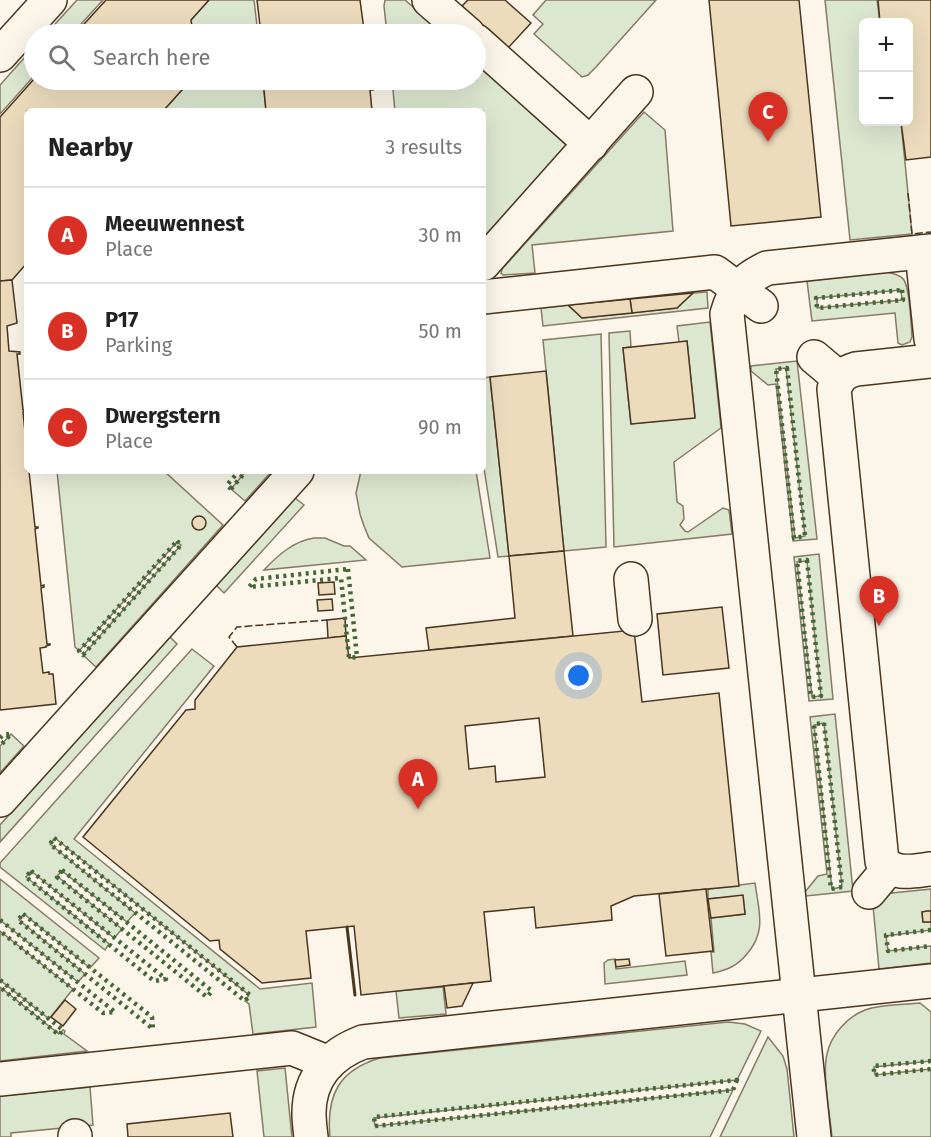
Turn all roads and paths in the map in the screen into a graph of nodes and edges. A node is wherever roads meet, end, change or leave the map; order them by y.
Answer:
1 (50, 0) edge
2 (429, 0) edge
3 (28, 24) edge
4 (457, 24) edge
5 (24, 29) edge
6 (486, 50) edge
7 (0, 55) edge
8 (636, 92) dead end
9 (591, 144) junction
10 (926, 251) edge
11 (486, 261) edge
12 (486, 297) edge
13 (749, 297) junction
14 (931, 339) edge
15 (814, 357) dead end
16 (931, 361) edge
17 (839, 378) junction
18 (294, 474) edge
19 (631, 579) dead end
20 (635, 619) dead end
21 (0, 800) edge
22 (931, 869) edge
23 (931, 981) edge
24 (800, 994) junction
25 (329, 1063) junction
26 (0, 1079) edge
27 (311, 1137) edge
28 (814, 1137) edge

1 - 3 street
2 - 4 street
5 - 7 street
6 - 9 street
8 - 9 street
9 - 11 street
10 - 13 street
10 - 14 street
12 - 13 street
13 - 24 street
15 - 17 street
16 - 17 street
17 - 22 street
18 - 21 street
19 - 20 street
23 - 24 street
24 - 25 street
24 - 28 street
25 - 26 street
25 - 27 street

